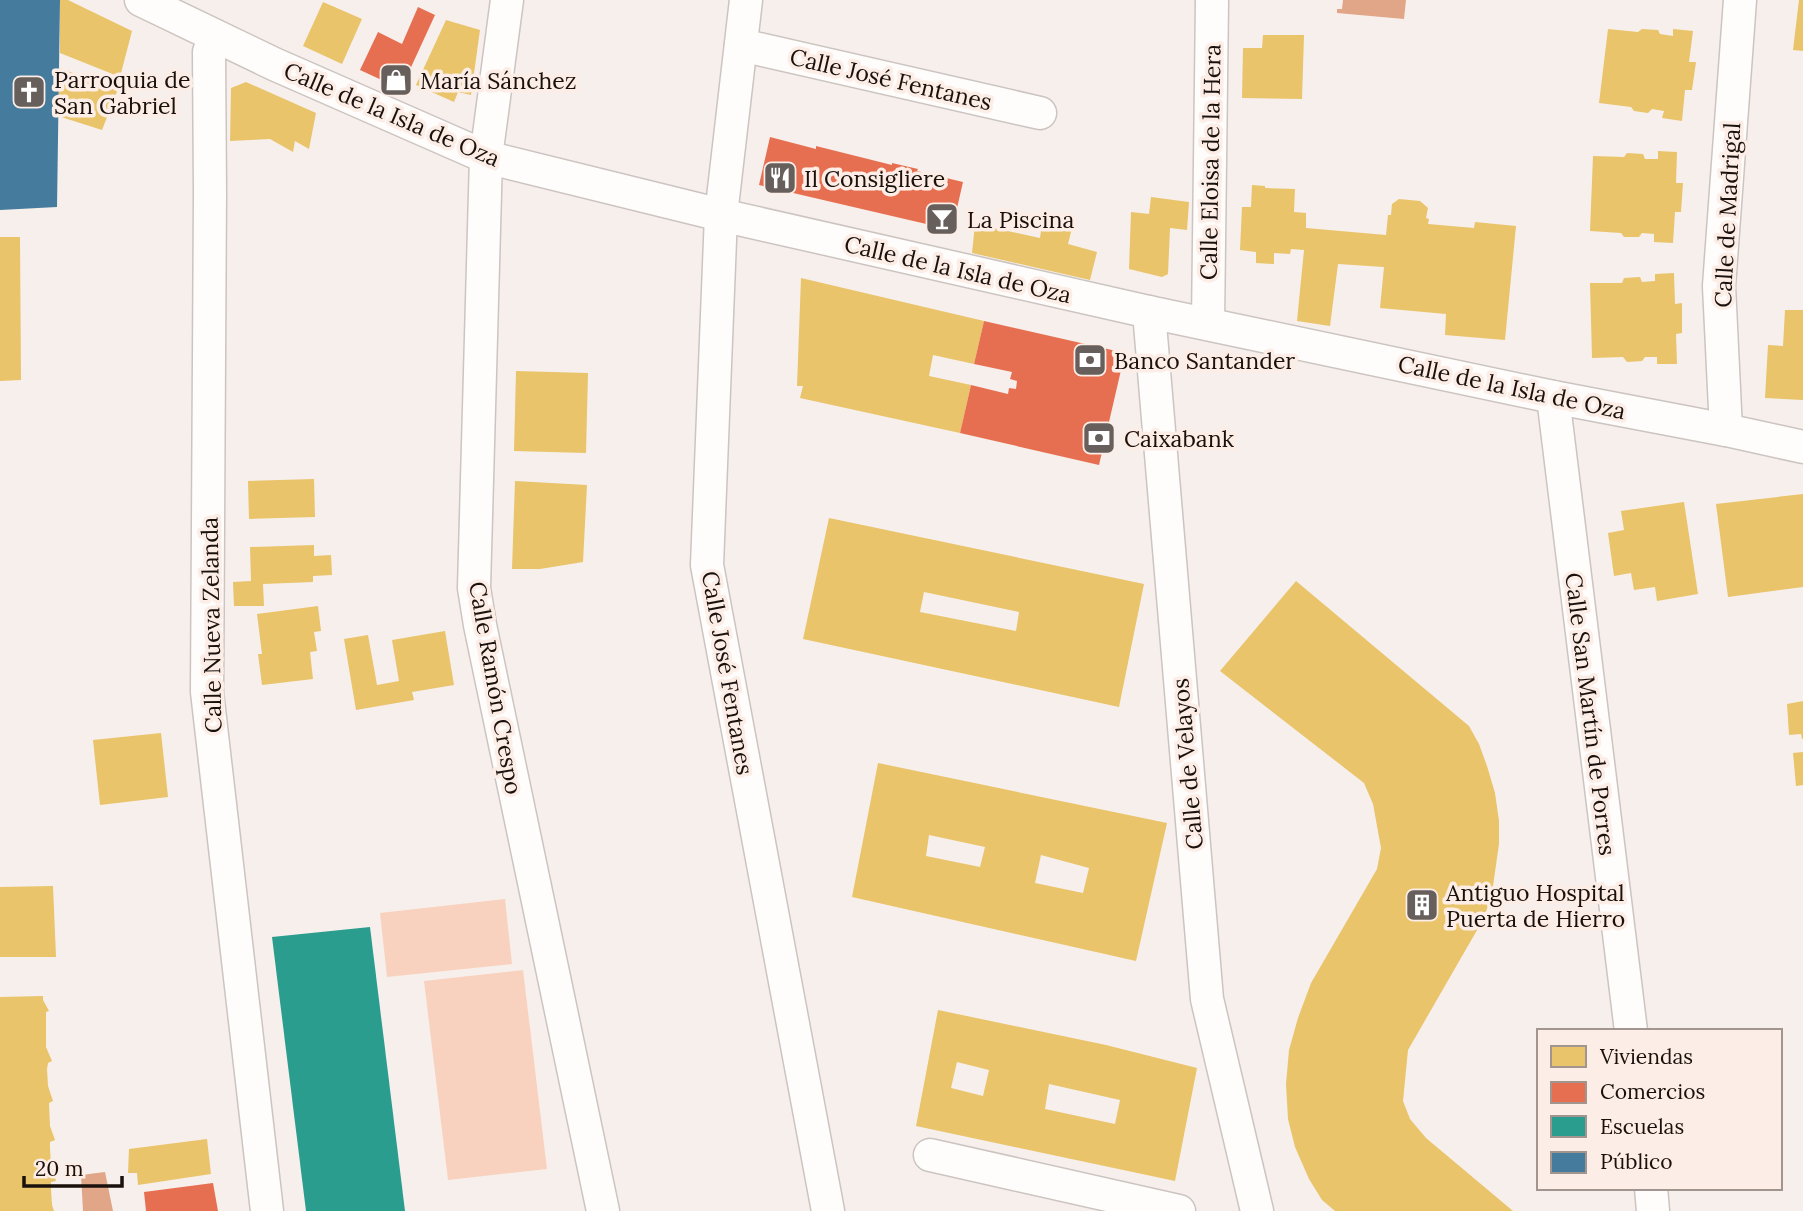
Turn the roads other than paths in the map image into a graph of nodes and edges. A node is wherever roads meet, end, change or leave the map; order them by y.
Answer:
1 (507, 0) edge
2 (746, 0) edge
3 (1212, 0) edge
4 (1740, 0) edge
5 (144, 1) edge
6 (215, 36) junction
7 (741, 46) junction
8 (1040, 113) dead end
9 (486, 157) junction
10 (720, 215) junction
11 (1149, 312) junction
12 (1208, 324) junction
13 (1553, 397) junction
14 (1726, 430) junction
15 (1803, 447) edge
16 (1631, 1029) edge
17 (930, 1155) dead end
18 (1651, 1190) edge
19 (267, 1211) edge
20 (603, 1211) edge
21 (828, 1211) edge
22 (1179, 1211) edge
23 (1257, 1211) edge
24 (1653, 1211) edge

1 - 9 street, Calle Ramón Crespo
2 - 7 street, Calle José Fentanes
3 - 12 street, Calle Eloisa de la Hera
4 - 14 street, Calle de Madrigal
5 - 6 street, Calle de la Isla de Oza
6 - 9 street, Calle de la Isla de Oza
6 - 19 street, Calle Nueva Zelanda
7 - 8 street, Calle José Fentanes
7 - 10 street, Calle José Fentanes
9 - 10 street, Calle de la Isla de Oza
9 - 20 street, Calle Ramón Crespo
10 - 11 street, Calle de la Isla de Oza
10 - 21 street, Calle José Fentanes
11 - 12 street, Calle de la Isla de Oza
11 - 23 street, Calle de Velayos
12 - 13 street, Calle de la Isla de Oza
13 - 14 street, Calle de la Isla de Oza
13 - 16 street, Calle San Martín de Porres
14 - 15 street, Calle de la Isla de Oza
17 - 22 street
18 - 24 street

